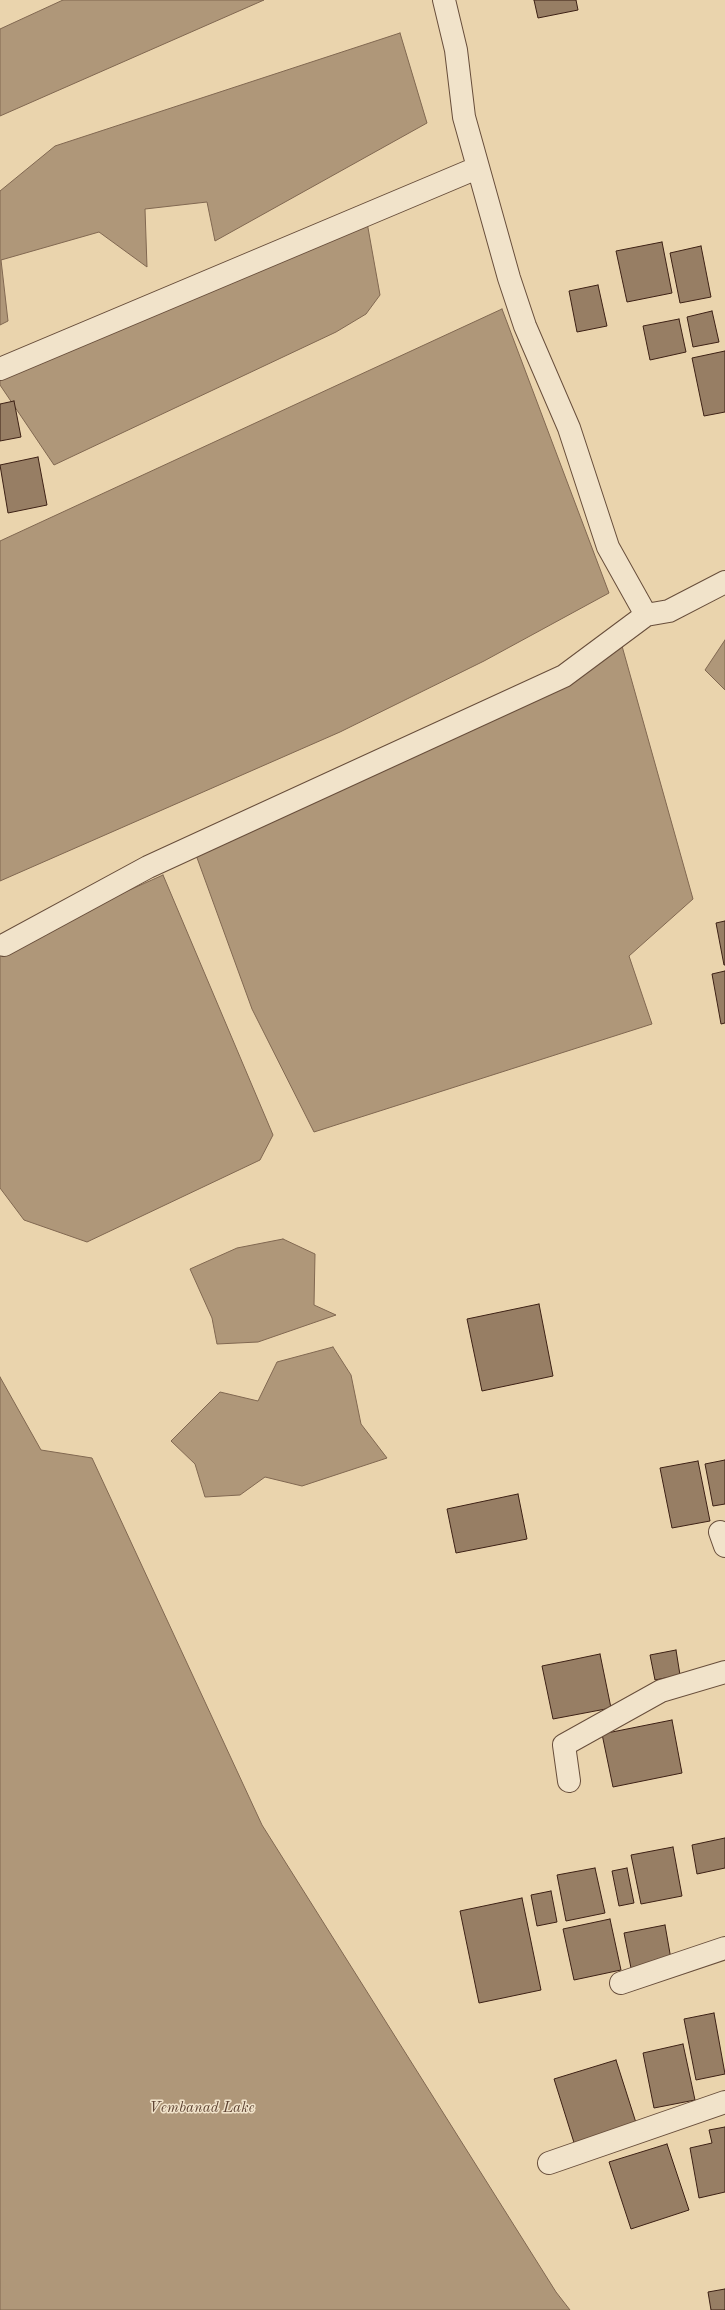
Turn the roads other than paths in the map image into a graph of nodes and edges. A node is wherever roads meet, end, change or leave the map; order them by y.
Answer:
1 (444, 0) edge
2 (476, 168) junction
3 (0, 369) edge
4 (725, 582) edge
5 (646, 615) junction
6 (4, 945) dead end
7 (725, 1672) edge
8 (569, 1781) dead end
9 (725, 1948) edge
10 (621, 1983) dead end
11 (725, 2102) edge
12 (549, 2163) dead end

1 - 2 street
2 - 3 street
2 - 5 street
4 - 5 street
5 - 6 street
7 - 8 street
9 - 10 street
11 - 12 street

